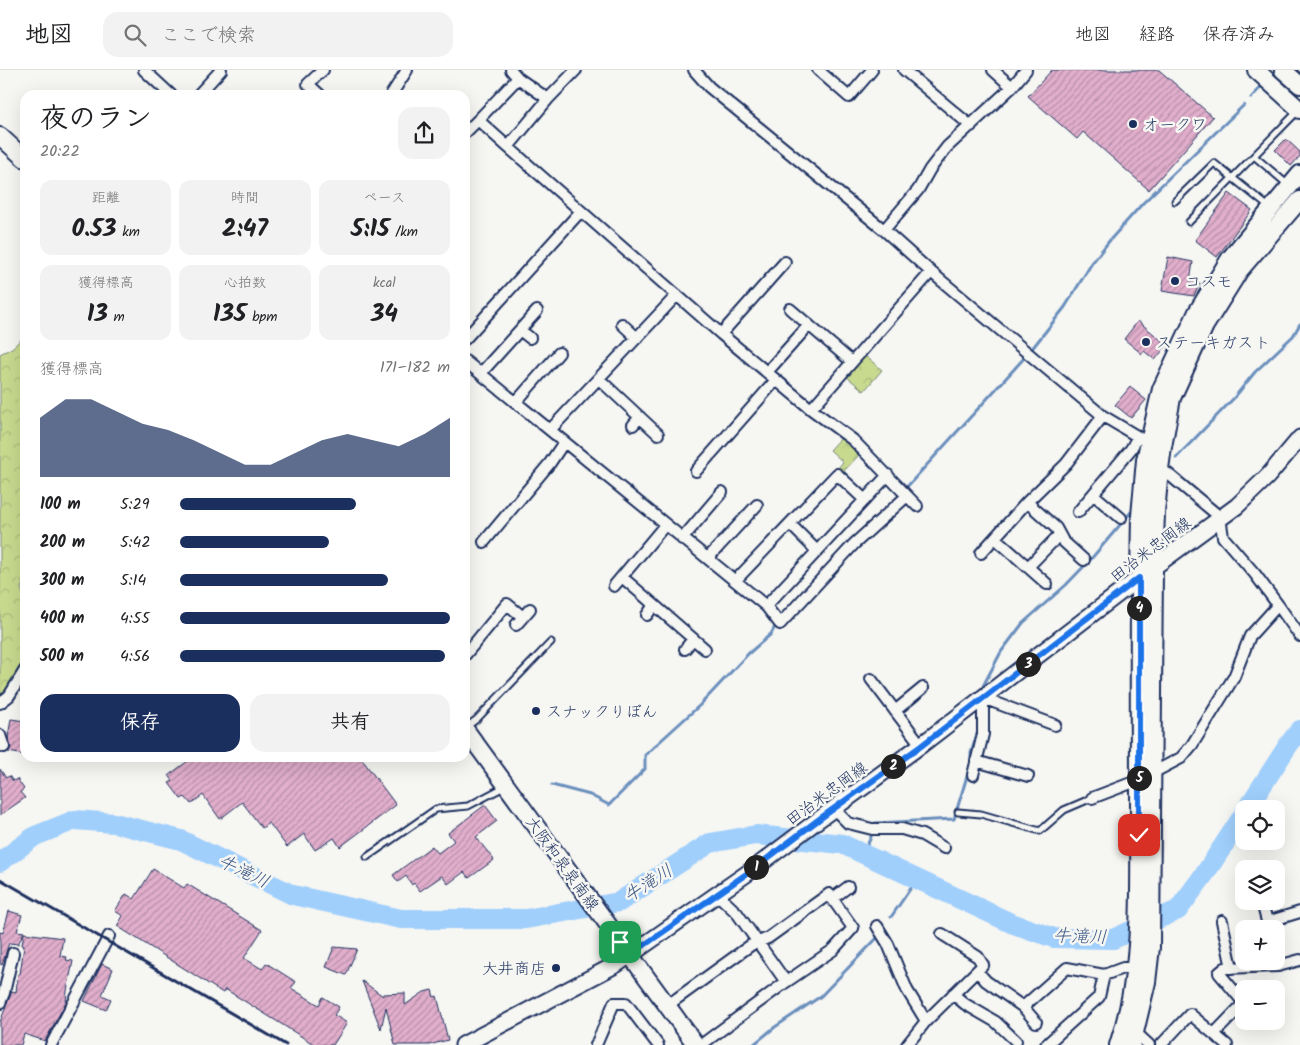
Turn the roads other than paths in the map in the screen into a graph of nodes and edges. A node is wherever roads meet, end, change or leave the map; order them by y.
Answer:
1 (144, 70) edge
2 (221, 70) edge
3 (323, 70) edge
4 (407, 70) edge
5 (576, 70) edge
6 (694, 70) edge
7 (818, 70) edge
8 (872, 70) edge
9 (904, 70) edge
10 (993, 70) edge
11 (1026, 70) edge
12 (1256, 70) edge
13 (1283, 70) edge
14 (515, 74) edge
15 (1300, 85) edge
16 (1012, 87) junction
17 (166, 90) edge
18 (203, 90) edge
19 (312, 90) edge
20 (394, 90) edge
21 (548, 99) junction
22 (1300, 110) edge
23 (478, 120) junction
24 (971, 126) junction
25 (470, 128) edge
26 (0, 136) edge
27 (508, 148) junction
28 (20, 154) edge
29 (1254, 156) junction
30 (1232, 178) junction
31 (1295, 180) edge
32 (1300, 200) edge
33 (1175, 201) dead end
34 (1271, 208) junction
35 (582, 211) junction
36 (1189, 222) dead end
37 (884, 230) junction
38 (785, 262) dead end
39 (931, 272) junction
40 (746, 289) dead end
41 (677, 295) junction
42 (755, 297) junction
43 (790, 309) dead end
44 (537, 310) dead end
45 (622, 324) dead end
46 (809, 325) junction
47 (520, 330) junction
48 (470, 334) edge
49 (721, 334) junction
50 (530, 338) dead end
51 (637, 338) junction
52 (559, 353) dead end
53 (852, 362) junction
54 (470, 365) edge
55 (767, 372) junction
56 (481, 373) junction
57 (598, 379) junction
58 (776, 380) junction
59 (516, 402) junction
60 (811, 409) junction
61 (1103, 416) junction
62 (640, 417) junction
63 (744, 417) junction
64 (752, 424) dead end
65 (633, 425) dead end
66 (550, 430) junction
67 (658, 434) dead end
68 (1300, 438) edge
69 (564, 442) junction
70 (1149, 443) junction
71 (710, 456) junction
72 (718, 464) dead end
73 (696, 471) dead end
74 (1167, 473) dead end
75 (888, 475) junction
76 (722, 492) dead end
77 (904, 493) junction
78 (1093, 494) junction
79 (865, 500) junction
80 (1026, 502) junction
81 (757, 505) dead end
82 (917, 506) dead end
83 (1078, 512) dead end
84 (1220, 517) junction
85 (1121, 518) dead end
86 (790, 524) junction
87 (665, 525) junction
88 (1059, 535) junction
89 (994, 538) junction
90 (682, 539) junction
91 (484, 542) dead end
92 (817, 551) junction
93 (981, 553) dead end
94 (708, 558) junction
95 (1084, 560) dead end
96 (1028, 567) junction
97 (1154, 568) junction
98 (622, 577) junction
99 (1139, 578) junction
100 (736, 581) junction
101 (1047, 584) dead end
102 (614, 586) dead end
103 (654, 605) junction
104 (1278, 605) junction
105 (766, 606) junction
106 (647, 615) dead end
107 (516, 626) dead end
108 (1300, 636) edge
109 (693, 639) junction
110 (470, 640) edge
111 (551, 642) dead end
112 (685, 649) dead end
113 (705, 649) dead end
114 (20, 678) edge
115 (871, 679) dead end
116 (923, 688) dead end
117 (983, 698) junction
118 (0, 703) edge
119 (895, 711) junction
120 (470, 725) edge
121 (1054, 725) dead end
122 (0, 735) edge
123 (470, 736) edge
124 (921, 746) junction
125 (4, 747) dead end
126 (976, 760) junction
127 (973, 774) dead end
128 (1028, 776) dead end
129 (1146, 777) junction
130 (506, 785) junction
131 (1092, 798) joint
132 (834, 809) junction
133 (958, 812) dead end
134 (944, 848) dead end
135 (367, 857) dead end
136 (848, 887) dead end
137 (718, 895) junction
138 (832, 899) junction
139 (1264, 910) dead end
140 (1300, 912) edge
141 (1267, 920) edge
142 (1280, 920) edge
143 (1222, 921) dead end
144 (877, 926) dead end
145 (942, 934) dead end
146 (108, 936) dead end
147 (758, 942) junction
148 (13, 953) dead end
149 (630, 955) junction
150 (1141, 956) junction
151 (1300, 960) edge
152 (1285, 961) edge
153 (1232, 968) junction
154 (1235, 968) edge
155 (977, 971) junction
156 (1104, 975) junction
157 (786, 982) junction
158 (1235, 992) edge
159 (953, 994) junction
160 (0, 1002) edge
161 (668, 1005) junction
162 (1022, 1007) junction
163 (1235, 1012) edge
164 (926, 1021) junction
165 (1036, 1022) dead end
166 (1214, 1034) junction
167 (1016, 1041) dead end
168 (1127, 1042) edge
169 (51, 1045) edge
170 (463, 1045) edge
171 (596, 1045) edge
172 (658, 1045) edge
173 (696, 1045) edge
174 (701, 1045) edge
175 (907, 1045) edge
176 (1046, 1045) edge
177 (1149, 1045) edge
178 (1161, 1045) edge
179 (1227, 1045) edge

1 - 17 street
2 - 18 street
3 - 19 street
4 - 20 street
5 - 21 street
6 - 37 street
7 - 8 street
9 - 24 street
10 - 16 street
11 - 16 street
12 - 22 main road
13 - 15 main road
14 - 21 street
14 - 23 street
16 - 24 street
21 - 27 street
22 - 29 lane
23 - 25 street
23 - 27 street
24 - 37 street
26 - 28 main road
27 - 35 street
29 - 30 lane
29 - 31 lane
30 - 33 lane
30 - 34 lane
30 - 36 lane
31 - 34 main road
32 - 70 main road
34 - 70 main road
35 - 41 street
35 - 48 street
37 - 39 street
38 - 42 street
39 - 53 street
39 - 61 street
40 - 42 street
41 - 49 street
41 - 51 street
42 - 49 street
43 - 46 street
44 - 47 street
45 - 51 street
46 - 53 street
46 - 55 street
47 - 50 street
47 - 56 street
49 - 55 street
51 - 57 street
52 - 59 street
53 - 60 street
54 - 56 street
55 - 58 street
56 - 59 street
57 - 62 street
57 - 66 street
58 - 60 street
58 - 63 street
59 - 66 street
60 - 75 street
61 - 70 street
61 - 80 street
62 - 65 street
62 - 67 street
63 - 64 street
63 - 71 street
66 - 69 street
68 - 84 main road, 田治米忠岡線
69 - 87 street
69 - 91 street
70 - 78 street
70 - 97 main road
70 - 99 main road
71 - 72 street
71 - 73 street
74 - 84 street
75 - 77 street
75 - 79 street
76 - 90 street
77 - 82 street
77 - 105 street
78 - 83 street
78 - 85 street
79 - 86 street
79 - 92 street
80 - 88 street
80 - 89 street
81 - 94 street
84 - 97 main road, 田治米忠岡線
84 - 104 street
86 - 92 street
86 - 100 street
87 - 90 street
87 - 98 street
88 - 95 street
88 - 96 street
89 - 93 street
89 - 96 street
90 - 94 street
92 - 105 street
94 - 100 street
96 - 101 street
97 - 99 main road, 田治米忠岡線
97 - 129 main road
98 - 102 street
98 - 103 street
99 - 117 main road, 田治米忠岡線
99 - 129 main road
100 - 105 street
103 - 106 street
103 - 109 street
104 - 108 street
104 - 129 street
107 - 110 street
109 - 112 street
109 - 113 street
111 - 120 lane
114 - 118 street
115 - 119 street
116 - 119 street
117 - 121 street
117 - 124 main road, 田治米忠岡線
117 - 126 street
119 - 124 street
122 - 125 street
123 - 130 main road, 大阪和泉泉南線
124 - 132 main road, 田治米忠岡線
126 - 127 street
126 - 128 street
129 - 131 street
129 - 150 main road
130 - 135 lane
130 - 149 main road, 大阪和泉泉南線
131 - 133 lane
132 - 134 street
132 - 137 main road, 田治米忠岡線
136 - 138 street
137 - 147 street
137 - 149 main road, 田治米忠岡線
138 - 147 street
138 - 157 street
139 - 141 street
140 - 142 street
143 - 153 street
144 - 164 street
145 - 155 street
146 - 169 street
147 - 157 street
147 - 161 street
148 - 160 street
149 - 161 main road, 大阪和泉泉南線
149 - 170 main road, 田治米忠岡線
150 - 156 street
150 - 168 main road
150 - 168 main road
151 - 152 street
153 - 154 street
153 - 158 street
155 - 159 street
155 - 162 street
156 - 162 street
156 - 176 street
157 - 174 street
159 - 164 street
159 - 167 street
161 - 173 main road, 大阪和泉泉南線
162 - 165 street
163 - 166 street
164 - 175 street
166 - 178 street
166 - 179 street
168 - 177 street
171 - 172 street

